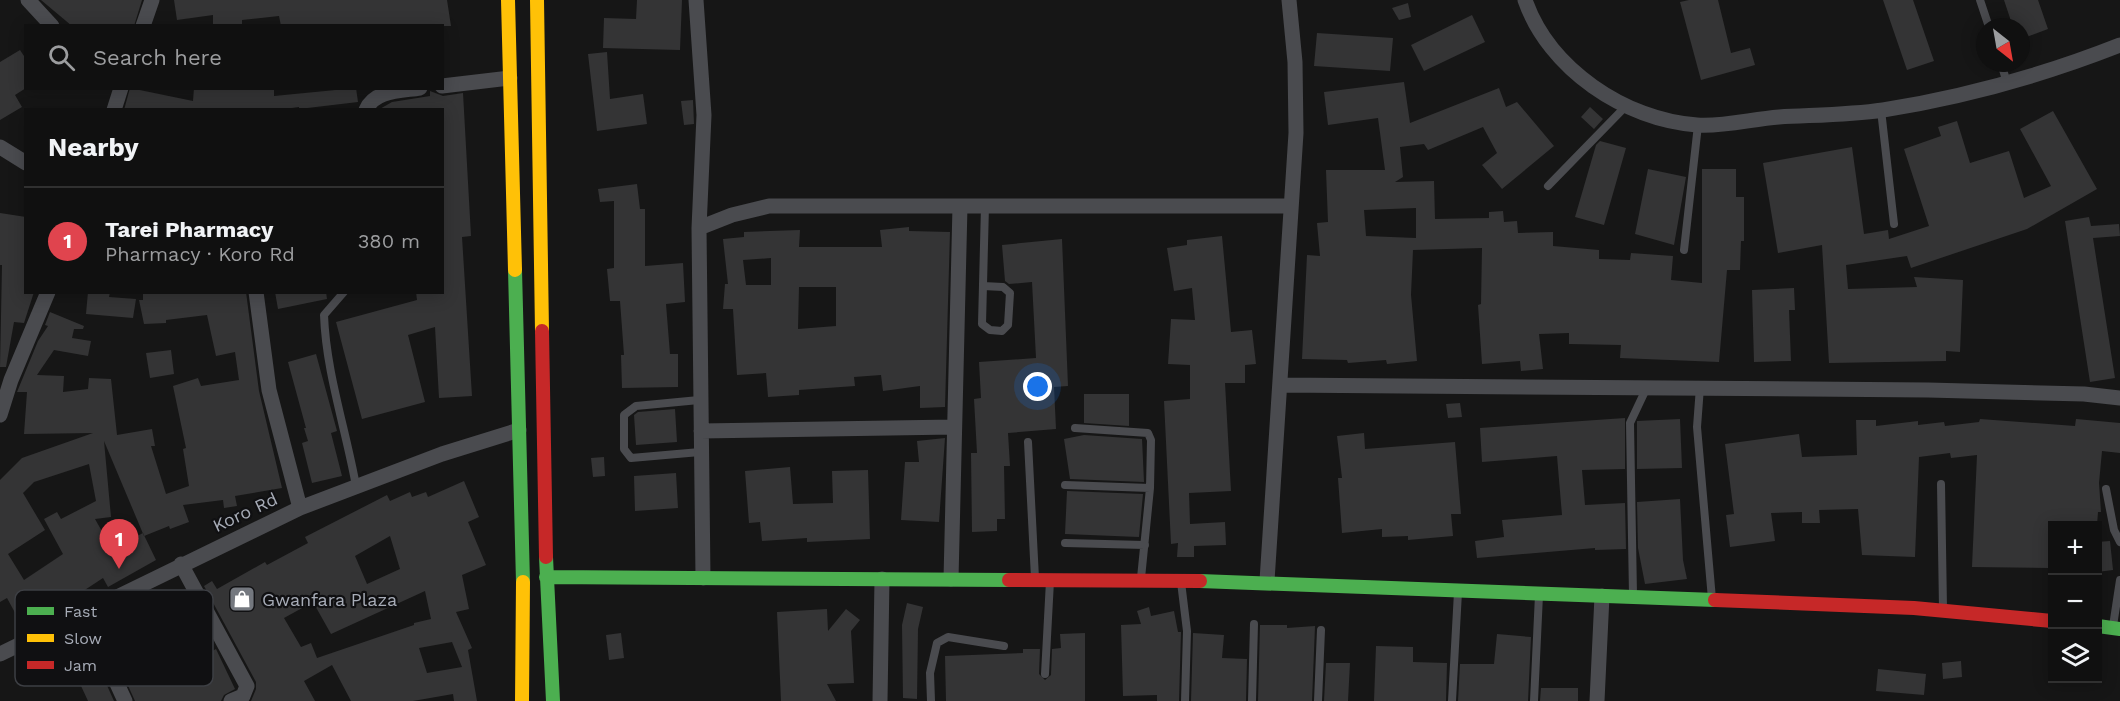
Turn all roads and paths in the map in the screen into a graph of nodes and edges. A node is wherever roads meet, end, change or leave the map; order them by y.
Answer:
1 (28, 0) edge
2 (152, 0) edge
3 (508, 0) edge
4 (537, 0) edge
5 (696, 0) edge
6 (1288, 0) edge
7 (1525, 0) edge
8 (1980, 0) edge
9 (1986, 18) edge
10 (50, 24) edge
11 (144, 24) edge
12 (2120, 45) edge
13 (2004, 72) edge
14 (510, 78) junction
15 (2007, 82) junction
16 (444, 86) edge
17 (120, 90) edge
18 (408, 90) edge
19 (1627, 105) junction
20 (115, 108) edge
21 (367, 108) edge
22 (1881, 110) junction
23 (1698, 125) junction
24 (0, 147) edge
25 (24, 162) edge
26 (1548, 186) dead end
27 (960, 206) junction
28 (985, 206) junction
29 (1291, 206) junction
30 (1894, 224) dead end
31 (699, 228) junction
32 (1684, 250) dead end
33 (983, 286) junction
34 (47, 294) edge
35 (256, 294) edge
36 (342, 294) edge
37 (6, 379) edge
38 (1280, 385) junction
39 (1647, 387) junction
40 (1700, 387) junction
41 (2120, 398) edge
42 (699, 400) junction
43 (0, 415) edge
44 (954, 428) junction
45 (1075, 428) dead end
46 (519, 430) junction
47 (701, 431) junction
48 (1028, 442) dead end
49 (700, 452) junction
50 (1941, 484) dead end
51 (1065, 485) dead end
52 (356, 486) junction
53 (1150, 488) junction
54 (2106, 489) dead end
55 (300, 507) junction
56 (2120, 542) edge
57 (1065, 543) dead end
58 (1145, 545) junction
59 (181, 564) junction
60 (546, 577) junction
61 (703, 578) junction
62 (1141, 578) junction
63 (882, 579) junction
64 (951, 579) junction
65 (1036, 580) junction
66 (1050, 580) junction
67 (1181, 580) junction
68 (2120, 580) edge
69 (1267, 581) junction
70 (128, 590) edge
71 (195, 590) edge
72 (1458, 590) junction
73 (1539, 593) junction
74 (1602, 596) junction
75 (1633, 597) junction
76 (1712, 600) junction
77 (1943, 609) junction
78 (2048, 621) edge
79 (213, 623) edge
80 (1254, 624) dead end
81 (2116, 628) edge
82 (1321, 630) dead end
83 (15, 646) edge
84 (1004, 646) dead end
85 (0, 654) edge
86 (1045, 674) dead end
87 (118, 686) edge
88 (125, 701) edge
89 (231, 701) edge
90 (522, 701) edge
91 (553, 701) edge
92 (880, 701) edge
93 (931, 701) edge
94 (1185, 701) edge
95 (1252, 701) edge
96 (1317, 701) edge
97 (1452, 701) edge
98 (1534, 701) edge
99 (1597, 701) edge

1 - 10 street
2 - 11 street
3 - 14 street
4 - 60 street
5 - 31 street
6 - 29 street
7 - 19 street
8 - 9 lane
12 - 15 street
13 - 15 lane
14 - 16 street
14 - 46 street
15 - 22 street
17 - 20 street
18 - 21 street
19 - 23 street
19 - 26 lane
22 - 23 street
22 - 30 lane
23 - 32 lane
24 - 25 street
27 - 28 street
27 - 31 street
27 - 44 street
28 - 29 street
28 - 33 lane
29 - 38 street
31 - 42 street
33 - 33 lane
34 - 37 street
35 - 55 street
36 - 52 lane
37 - 43 street
38 - 39 street
38 - 69 street
39 - 40 street
39 - 75 lane
40 - 41 street
40 - 76 lane
42 - 47 street
42 - 49 lane
44 - 47 street
44 - 64 street
45 - 53 lane
46 - 52 street, Koro Rd
46 - 90 street
47 - 49 street
48 - 65 lane
49 - 61 street
50 - 77 lane
51 - 53 lane
52 - 55 street, Koro Rd
53 - 58 lane
54 - 56 lane
55 - 59 street, Koro Rd
57 - 58 lane
58 - 62 lane
59 - 70 street, Koro Rd
59 - 71 street
60 - 61 street
60 - 91 street
61 - 63 street
62 - 66 street
62 - 67 street
63 - 64 street
63 - 92 street
64 - 65 street
65 - 66 street
66 - 86 lane
67 - 69 street
67 - 94 lane
68 - 81 lane
69 - 72 street
72 - 73 street
72 - 97 lane
73 - 74 street
73 - 98 lane
74 - 75 street
74 - 99 street
75 - 76 street
76 - 77 street
77 - 78 street
79 - 89 street
80 - 95 lane
82 - 96 lane
83 - 85 street, Koro Rd
84 - 93 lane
87 - 88 street

